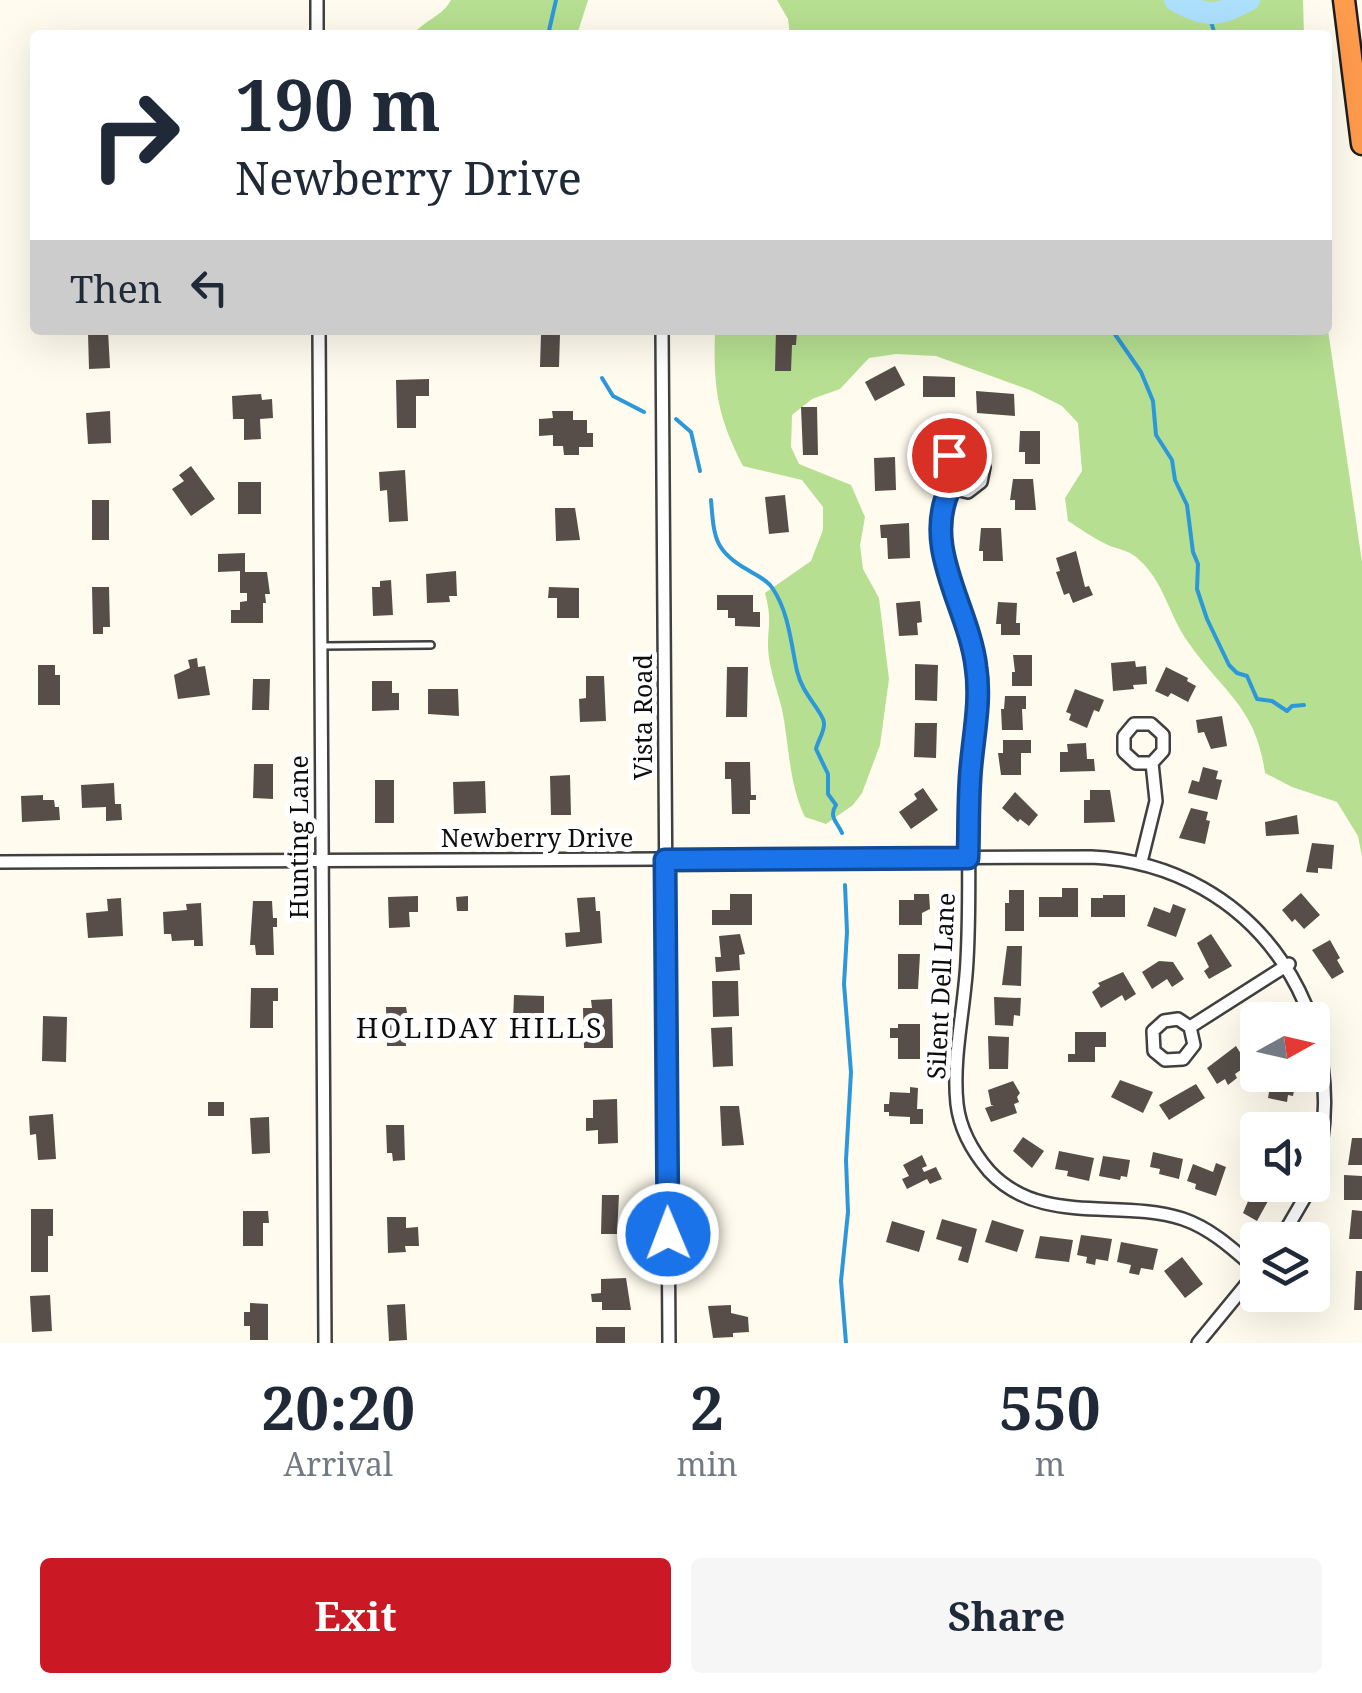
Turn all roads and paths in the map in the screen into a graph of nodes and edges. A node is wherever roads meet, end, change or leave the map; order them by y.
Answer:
1 (317, 0) edge
2 (1344, 0) edge
3 (317, 30) edge
4 (1362, 144) edge
5 (318, 335) edge
6 (662, 335) edge
7 (950, 488) dead end
8 (431, 644) dead end
9 (320, 646) junction
10 (1152, 763) dead end
11 (968, 858) junction
12 (320, 860) junction
13 (665, 860) junction
14 (0, 862) edge
15 (1142, 862) junction
16 (1289, 964) junction
17 (1190, 1028) dead end
18 (1328, 1112) edge
19 (1240, 1255) edge
20 (1240, 1291) edge
21 (325, 1343) edge
22 (669, 1343) edge
23 (1198, 1343) edge

1 - 3 street
2 - 4 highway
5 - 9 street, Hunting Lane
6 - 13 street, Vista Road
7 - 11 street, Silent Dell Lane
8 - 9 lane
9 - 12 street, Hunting Lane
10 - 15 street
11 - 13 street, Newberry Drive
11 - 15 street, Newberry Drive
11 - 19 street, Silent Dell Lane
12 - 13 street, Newberry Drive
12 - 14 street, Newberry Drive
12 - 21 street, Hunting Lane
13 - 22 street, Vista Road
15 - 16 street, Newberry Drive
16 - 17 street
16 - 18 street, Newberry Drive
20 - 23 street

